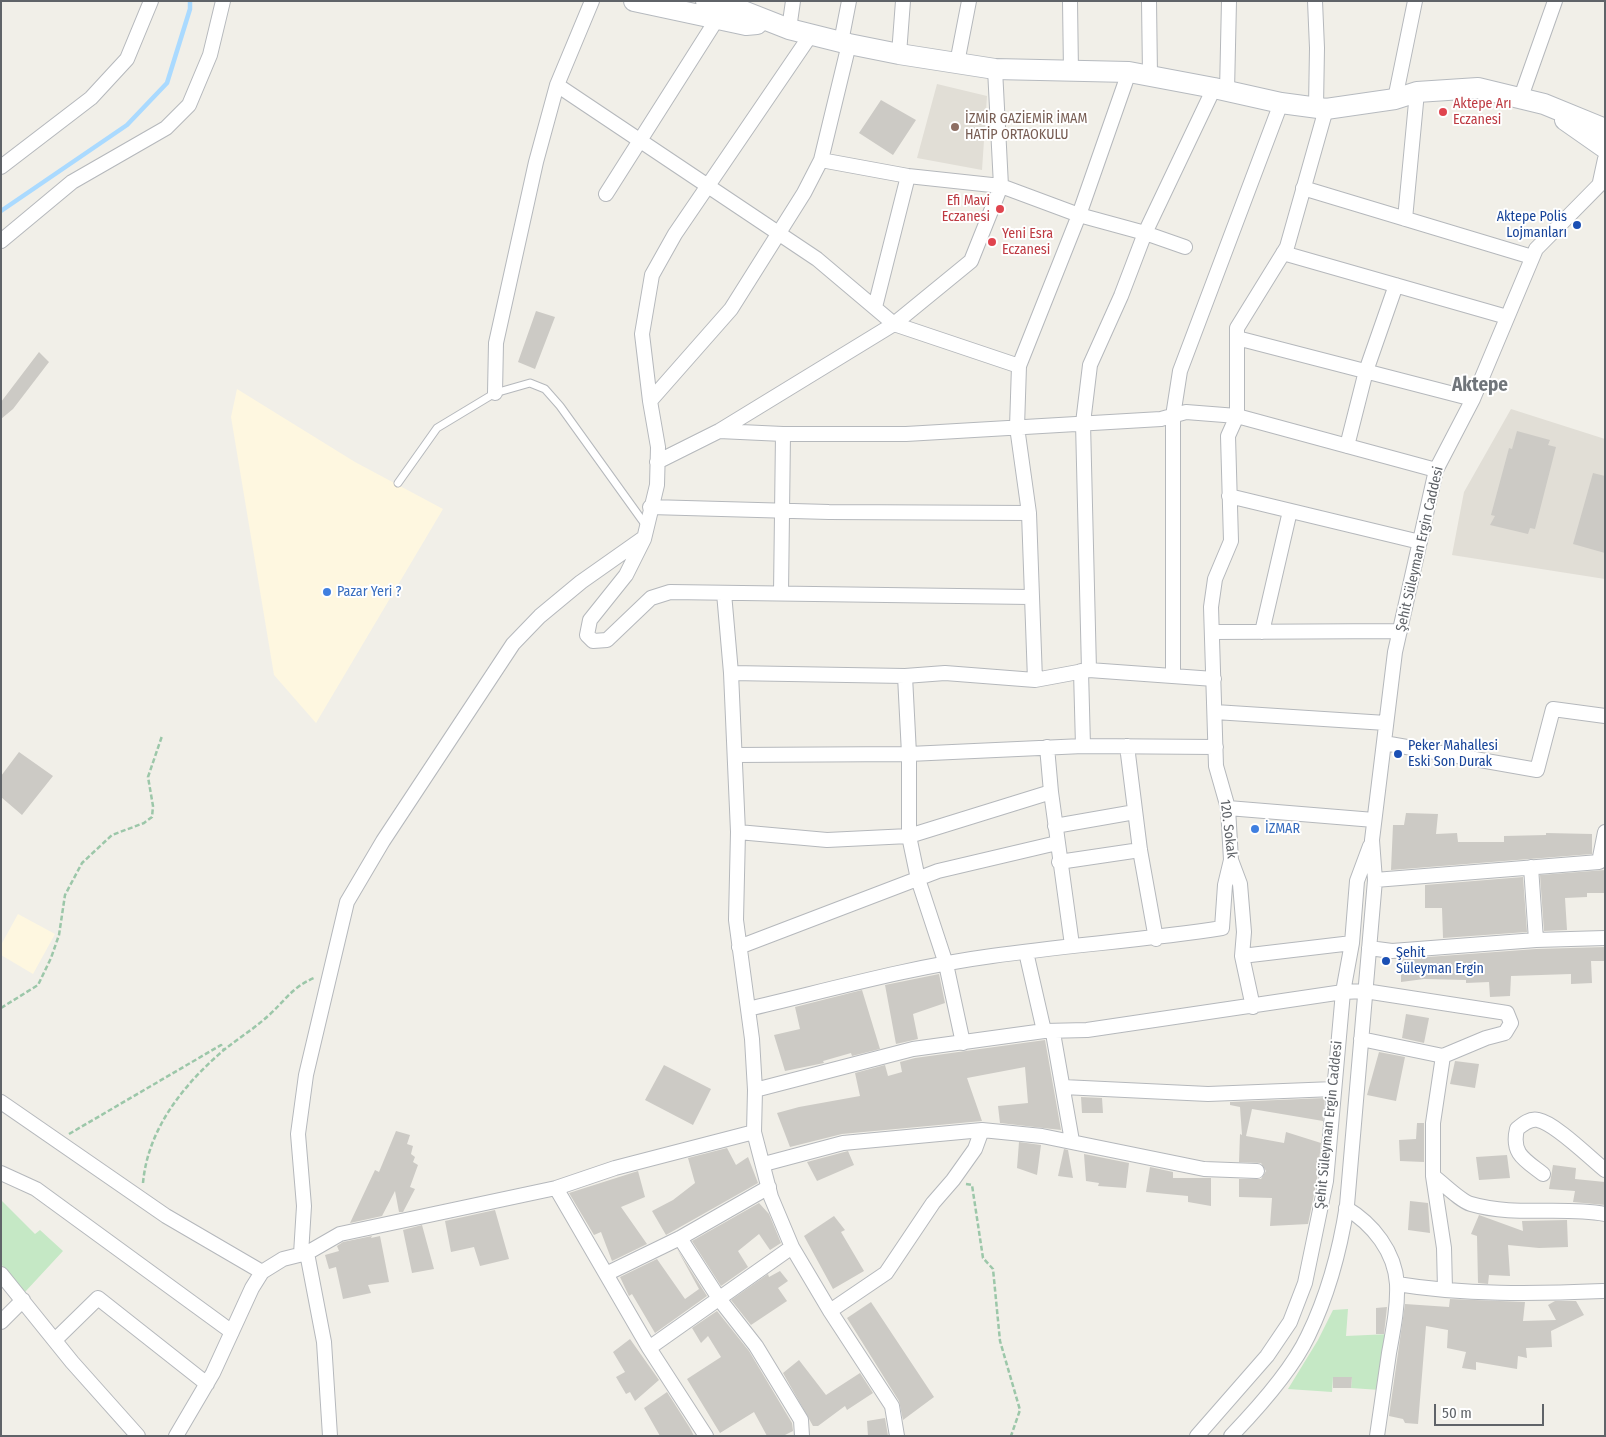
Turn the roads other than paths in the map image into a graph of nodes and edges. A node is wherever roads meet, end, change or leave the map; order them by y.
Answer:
1 (151, 1) edge
2 (223, 1) edge
3 (592, 1) edge
4 (634, 1) edge
5 (706, 1) edge
6 (793, 1) edge
7 (849, 1) edge
8 (903, 1) edge
9 (969, 1) edge
10 (1070, 1) edge
11 (1149, 1) edge
12 (1229, 1) edge
13 (1315, 1) edge
14 (1415, 1) edge
15 (1555, 1) edge
16 (717, 19) junction
17 (781, 26) junction
18 (812, 33) junction
19 (845, 43) junction
20 (899, 54) junction
21 (957, 63) junction
22 (995, 69) junction
23 (1071, 72) junction
24 (1129, 72) junction
25 (1150, 75) junction
26 (558, 85) junction
27 (1220, 89) junction
28 (1417, 92) junction
29 (1521, 97) junction
30 (1396, 98) junction
31 (1281, 103) junction
32 (1544, 104) junction
33 (1321, 108) junction
34 (1605, 129) edge
35 (640, 139) junction
36 (1605, 148) edge
37 (1605, 159) edge
38 (821, 160) junction
39 (1, 167) edge
40 (908, 176) junction
41 (1602, 181) edge
42 (708, 184) junction
43 (1001, 186) junction
44 (1303, 188) junction
45 (606, 194) dead end
46 (1079, 215) junction
47 (1406, 219) junction
48 (779, 233) junction
49 (1145, 233) junction
50 (1, 241) edge
51 (1185, 247) dead end
52 (1283, 253) junction
53 (1532, 257) junction
54 (1396, 285) junction
55 (875, 307) junction
56 (1507, 317) junction
57 (894, 324) junction
58 (1237, 338) junction
59 (1019, 366) junction
60 (1366, 371) junction
61 (495, 393) junction
62 (1474, 398) junction
63 (650, 401) junction
64 (1173, 416) junction
65 (1237, 416) junction
66 (1083, 423) junction
67 (1017, 426) junction
68 (719, 431) junction
69 (783, 434) junction
70 (1347, 446) junction
71 (658, 462) junction
72 (1436, 470) junction
73 (398, 483) dead end
74 (1229, 496) junction
75 (650, 507) junction
76 (782, 509) junction
77 (1290, 510) junction
78 (1028, 513) junction
79 (645, 533) junction
80 (1420, 542) junction
81 (724, 593) junction
82 (781, 593) junction
83 (1030, 597) junction
84 (1400, 631) junction
85 (1212, 632) junction
86 (1262, 632) junction
87 (1085, 670) junction
88 (731, 673) junction
89 (1173, 674) junction
90 (905, 676) junction
91 (1214, 679) junction
92 (1035, 680) junction
93 (1215, 712) junction
94 (1605, 716) edge
95 (1386, 723) junction
96 (1384, 743) junction
97 (1084, 746) junction
98 (1127, 746) junction
99 (1047, 747) junction
100 (1216, 747) junction
101 (910, 754) junction
102 (735, 755) junction
103 (1051, 792) junction
104 (1228, 808) junction
105 (1135, 812) junction
106 (1374, 820) junction
107 (1055, 826) junction
108 (738, 832) junction
109 (1605, 832) edge
110 (909, 836) junction
111 (1372, 840) junction
112 (1057, 843) junction
113 (1140, 850) junction
114 (1231, 860) junction
115 (1059, 862) junction
116 (1602, 862) edge
117 (1531, 867) junction
118 (918, 879) junction
119 (1375, 880) junction
120 (1605, 938) edge
121 (1156, 939) junction
122 (1536, 940) junction
123 (1352, 943) junction
124 (1072, 945) junction
125 (739, 947) junction
126 (1369, 948) junction
127 (1026, 952) junction
128 (1242, 956) junction
129 (946, 964) junction
130 (1365, 991) junction
131 (1343, 992) junction
132 (1253, 1007) junction
133 (748, 1009) junction
134 (1048, 1032) junction
135 (1361, 1039) junction
136 (962, 1043) junction
137 (1443, 1056) junction
138 (1063, 1087) junction
139 (1334, 1089) junction
140 (755, 1090) junction
141 (1, 1102) edge
142 (982, 1130) junction
143 (754, 1132) junction
144 (1072, 1142) junction
145 (764, 1164) junction
146 (1257, 1170) dead end
147 (1605, 1170) edge
148 (1, 1174) edge
149 (1543, 1174) dead end
150 (1434, 1176) junction
151 (769, 1187) junction
152 (556, 1188) junction
153 (1346, 1208) junction
154 (1605, 1214) edge
155 (680, 1238) junction
156 (792, 1248) junction
157 (304, 1254) junction
158 (262, 1272) junction
159 (1, 1274) edge
160 (606, 1274) junction
161 (1397, 1284) junction
162 (1446, 1289) junction
163 (1603, 1291) dead end
164 (24, 1300) junction
165 (720, 1300) junction
166 (830, 1311) junction
167 (1, 1322) edge
168 (232, 1332) junction
169 (55, 1340) junction
170 (649, 1348) junction
171 (207, 1384) junction
172 (138, 1436) edge
173 (176, 1436) edge
174 (330, 1436) edge
175 (706, 1436) edge
176 (802, 1436) edge
177 (897, 1436) edge
178 (1197, 1436) edge
179 (1231, 1436) edge
180 (1377, 1436) edge

1 - 39 street
2 - 50 street
3 - 26 street
4 - 16 main road
5 - 17 main road
6 - 17 street
7 - 19 street
8 - 20 street
9 - 21 street
10 - 23 street
11 - 25 street
12 - 27 street
13 - 33 street
14 - 30 street
15 - 29 street
16 - 17 main road
16 - 35 street
17 - 18 main road
18 - 19 main road
18 - 42 street
19 - 20 main road
19 - 38 street
20 - 21 main road
21 - 22 main road
22 - 23 main road
22 - 43 street
23 - 24 main road
24 - 25 main road
24 - 46 street
25 - 27 main road
26 - 35 street
26 - 61 street
27 - 31 main road
27 - 49 street
28 - 29 main road
28 - 30 main road
28 - 47 street
29 - 32 main road
30 - 33 main road
31 - 33 main road
31 - 64 street
32 - 34 main road
32 - 36 main road
33 - 44 street
35 - 42 street
35 - 45 street
37 - 41 street
38 - 40 street
38 - 48 street
40 - 43 street
40 - 55 street
41 - 53 street, Şehit Süleyman Ergin Caddesi
42 - 48 street
42 - 63 street
43 - 46 street
43 - 57 street
44 - 47 street
44 - 52 street
46 - 49 street
46 - 59 street
47 - 53 street
48 - 55 street
48 - 63 street
49 - 51 street
49 - 66 street
52 - 54 street
52 - 58 street
53 - 56 street, Şehit Süleyman Ergin Caddesi
54 - 56 street
54 - 60 street
55 - 57 street
56 - 62 street, Şehit Süleyman Ergin Caddesi
57 - 59 street
57 - 68 street
58 - 60 street
58 - 65 street
59 - 67 street
60 - 62 street
60 - 70 street
61 - 73 lane
61 - 79 lane
62 - 72 street, Şehit Süleyman Ergin Caddesi
63 - 71 street
64 - 65 street
64 - 66 street
64 - 89 street
65 - 70 street
65 - 74 street, 120. Sokak
66 - 67 street
66 - 87 street
67 - 69 street
67 - 78 street
68 - 69 street
68 - 71 street
69 - 76 street
70 - 72 street
71 - 75 street
72 - 80 street, Şehit Süleyman Ergin Caddesi
74 - 77 street
74 - 85 street, 120. Sokak
75 - 76 street
75 - 79 street
76 - 78 street
76 - 82 street
77 - 80 street
77 - 86 street
78 - 83 street
79 - 81 street
79 - 157 street
80 - 84 street, Şehit Süleyman Ergin Caddesi
81 - 82 street
81 - 88 street
82 - 83 street
83 - 92 street
84 - 86 street
84 - 95 street, Şehit Süleyman Ergin Caddesi
85 - 86 street
85 - 91 street, 120. Sokak
87 - 89 street
87 - 92 street
87 - 97 street
88 - 90 street
88 - 102 street
89 - 91 street
90 - 92 street
90 - 101 street
91 - 93 street, 120. Sokak
93 - 95 street
93 - 100 street, 120. Sokak
94 - 96 street
95 - 96 street, Şehit Süleyman Ergin Caddesi
96 - 106 street, Şehit Süleyman Ergin Caddesi
97 - 98 street
97 - 99 street
98 - 100 street
98 - 105 street
99 - 101 street
99 - 103 street
100 - 104 street, 120. Sokak
101 - 102 street
101 - 110 street
102 - 108 street
103 - 107 street
103 - 110 street
104 - 106 street
104 - 114 street, 120. Sokak
105 - 107 street
105 - 113 street
106 - 111 street, Şehit Süleyman Ergin Caddesi
107 - 112 street
108 - 110 street
108 - 125 street
109 - 116 street
110 - 118 street
111 - 119 street, Şehit Süleyman Ergin Caddesi
111 - 123 street, Şehit Süleyman Ergin Caddesi
112 - 115 street
112 - 118 street
113 - 115 street
113 - 121 street
114 - 121 street
114 - 128 street, 120. Sokak
115 - 124 street
116 - 117 street
117 - 119 street
117 - 122 street
118 - 125 street
118 - 129 street
119 - 126 street, Şehit Süleyman Ergin Caddesi
120 - 122 street
121 - 124 street
122 - 126 street
123 - 128 street
123 - 131 street, Şehit Süleyman Ergin Caddesi
124 - 127 street
125 - 133 street
126 - 130 street, Şehit Süleyman Ergin Caddesi
127 - 129 street
127 - 134 street
128 - 132 street, 120. Sokak
129 - 133 street
129 - 136 street
130 - 131 street
130 - 135 street, Şehit Süleyman Ergin Caddesi
130 - 137 street
131 - 132 street
131 - 139 street, Şehit Süleyman Ergin Caddesi
132 - 134 street
133 - 140 street
134 - 136 street
134 - 138 street
135 - 137 street
135 - 153 street, Şehit Süleyman Ergin Caddesi
136 - 140 street
137 - 150 street
138 - 139 street
138 - 144 street
139 - 178 street, Şehit Süleyman Ergin Caddesi
140 - 143 street
141 - 158 street
142 - 144 street
142 - 145 street
142 - 166 street
143 - 145 street
143 - 152 street
144 - 146 street
145 - 151 street
147 - 149 street
148 - 168 street
150 - 154 street
150 - 162 street
151 - 155 street
151 - 156 street
152 - 157 street
152 - 160 street
153 - 161 street
153 - 179 street, Şehit Süleyman Ergin Caddesi
155 - 160 street
155 - 165 street
156 - 165 street
156 - 166 street
157 - 158 street
157 - 174 street
158 - 168 street
159 - 164 street
160 - 170 street
161 - 162 street
161 - 180 street
162 - 163 street
164 - 167 street
164 - 169 street
165 - 170 street
165 - 176 street
166 - 177 street
168 - 171 street
169 - 171 street
169 - 172 street
170 - 175 street
171 - 173 street

